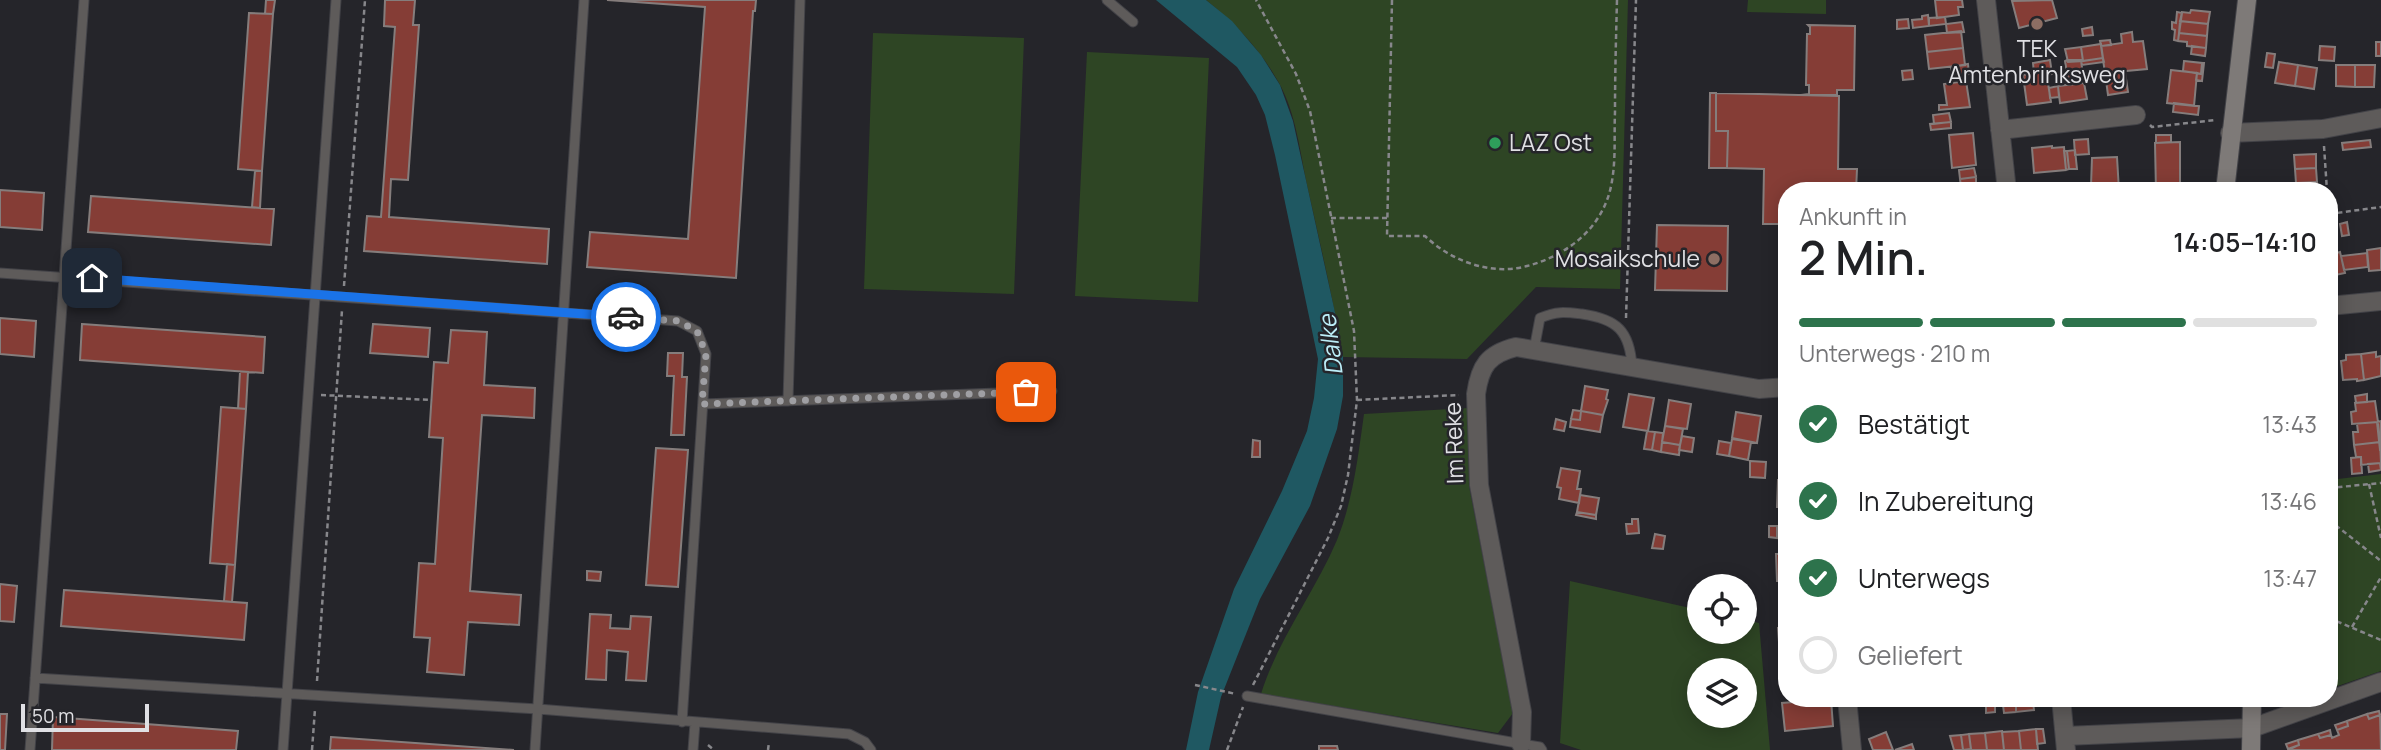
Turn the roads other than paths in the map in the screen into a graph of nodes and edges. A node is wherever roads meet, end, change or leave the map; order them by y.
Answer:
1 (84, 0) edge
2 (336, 0) edge
3 (584, 0) edge
4 (800, 0) edge
5 (1107, 0) edge
6 (1986, 0) edge
7 (2247, 0) edge
8 (1133, 22) dead end
9 (2136, 115) road end
10 (2381, 118) edge
11 (2000, 130) junction
12 (2230, 133) junction
13 (2006, 182) edge
14 (2226, 182) edge
15 (0, 273) edge
16 (64, 276) junction
17 (314, 293) junction
18 (2381, 301) edge
19 (2338, 305) edge
20 (565, 312) junction
21 (1534, 350) junction
22 (1632, 367) junction
23 (1778, 388) edge
24 (1052, 391) dead end
25 (788, 401) junction
26 (702, 404) junction
27 (35, 678) junction
28 (2381, 682) edge
29 (286, 692) junction
30 (1247, 696) road end
31 (2338, 697) edge
32 (1848, 707) edge
33 (2062, 707) edge
34 (2252, 707) edge
35 (2311, 707) edge
36 (538, 709) junction
37 (682, 722) junction
38 (695, 723) junction
39 (2252, 728) junction
40 (2065, 743) edge
41 (1521, 744) junction
42 (30, 750) edge
43 (283, 750) edge
44 (535, 750) edge
45 (693, 750) edge
46 (871, 750) edge
47 (1542, 750) edge
48 (1852, 750) edge
49 (2251, 750) edge

1 - 16 lane
2 - 17 lane
3 - 20 lane
4 - 25 lane
5 - 8 lane
6 - 11 street
7 - 12 street
9 - 11 street
10 - 12 street
11 - 13 street
12 - 14 street
15 - 16 lane
16 - 17 lane
16 - 27 lane
17 - 20 lane
17 - 29 lane
18 - 19 street
20 - 26 lane
20 - 36 lane
21 - 22 street, Im Reke
21 - 22 lane
21 - 41 street, Im Reke
22 - 23 street, Im Reke
24 - 25 lane
25 - 26 lane
26 - 37 lane
27 - 29 lane
27 - 42 lane
28 - 31 street
29 - 36 lane
29 - 43 lane
30 - 41 lane
32 - 48 street
33 - 40 street
34 - 39 street
35 - 39 street
36 - 37 lane
36 - 44 lane
37 - 38 lane
38 - 45 lane
38 - 46 lane
39 - 40 street
39 - 49 street
41 - 47 lane

